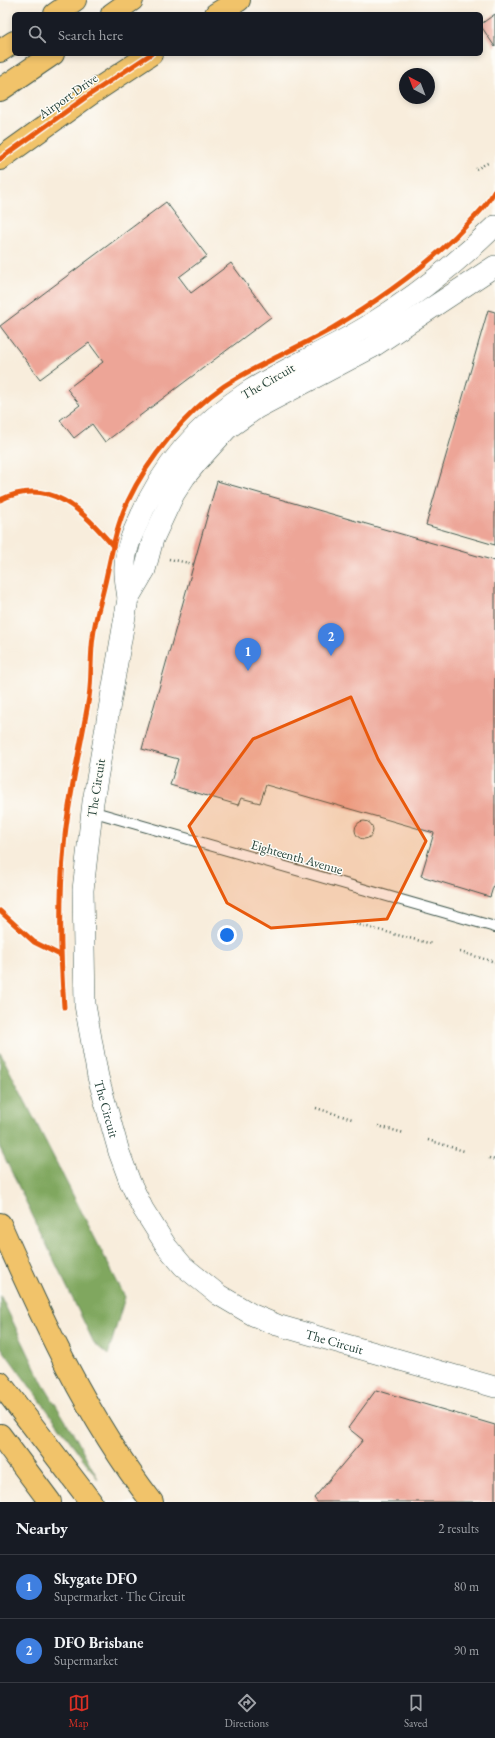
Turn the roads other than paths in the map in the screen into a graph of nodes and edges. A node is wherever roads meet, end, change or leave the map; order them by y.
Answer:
1 (75, 0) edge
2 (132, 0) edge
3 (239, 0) edge
4 (58, 12) edge
5 (115, 12) edge
6 (219, 12) edge
7 (12, 43) edge
8 (0, 52) edge
9 (50, 56) edge
10 (148, 56) edge
11 (0, 90) edge
12 (0, 159) edge
13 (495, 226) edge
14 (495, 266) edge
15 (128, 599) junction
16 (92, 810) junction
17 (495, 927) edge
18 (0, 1224) edge
19 (0, 1383) edge
20 (495, 1387) edge
21 (0, 1435) edge
22 (50, 1502) edge
23 (91, 1502) edge
24 (152, 1502) edge

1 - 4 main road
2 - 5 main road
3 - 6 main road
7 - 8 main road
9 - 11 main road
10 - 12 main road, Airport Drive
13 - 15 street, The Circuit
14 - 15 street, The Circuit
15 - 16 street, The Circuit
16 - 17 lane, Eighteenth Avenue
16 - 20 street, The Circuit
18 - 24 main road
19 - 23 main road
21 - 22 main road

